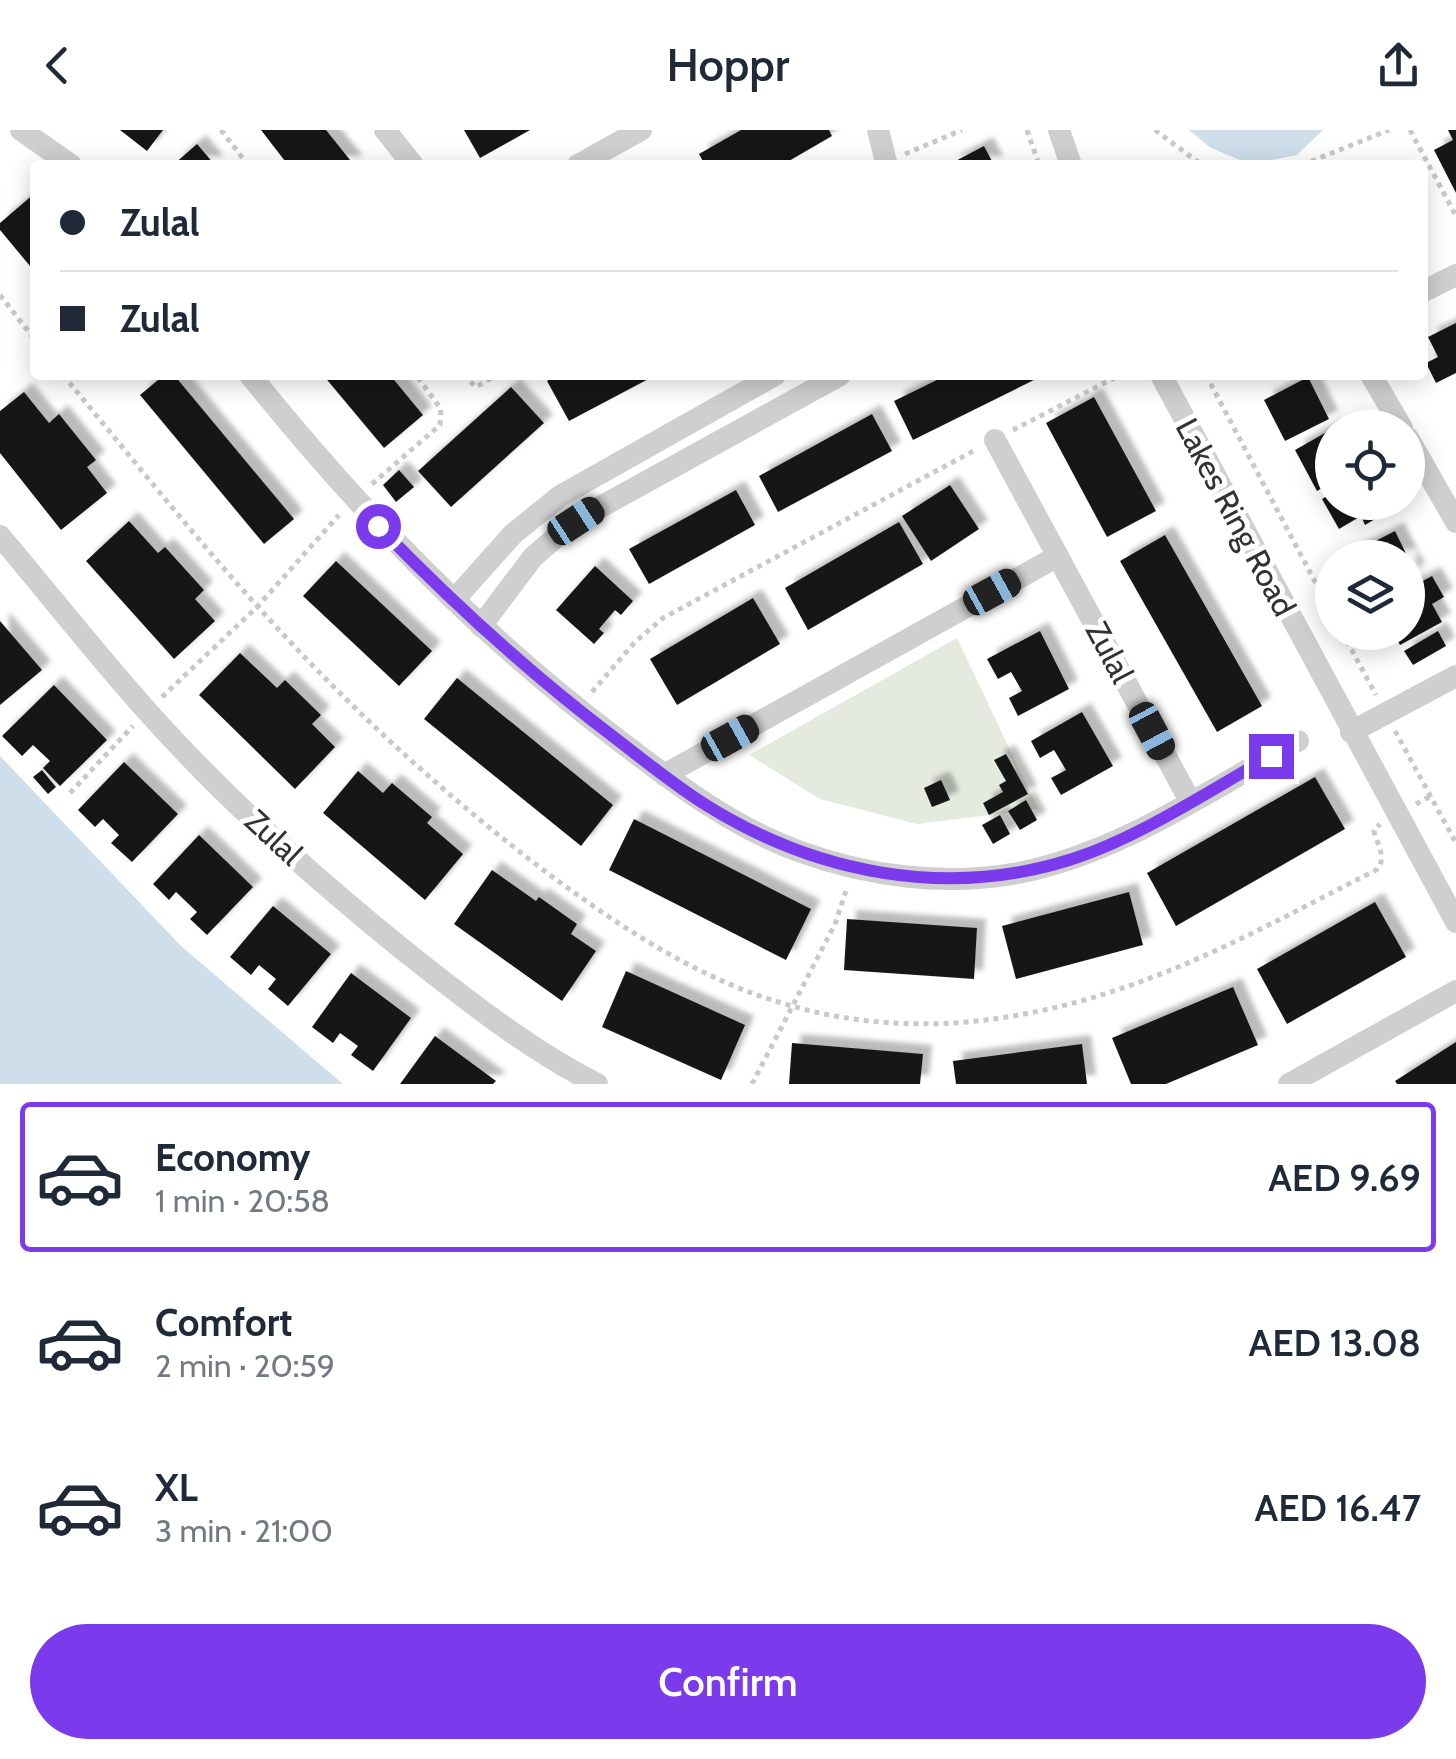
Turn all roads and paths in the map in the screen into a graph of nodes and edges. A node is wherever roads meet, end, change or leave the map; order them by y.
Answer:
1 (21, 130) edge
2 (221, 130) edge
3 (385, 130) edge
4 (641, 130) edge
5 (878, 130) edge
6 (962, 130) edge
7 (1027, 130) edge
8 (1059, 130) edge
9 (1155, 130) edge
10 (1389, 130) edge
11 (1410, 130) edge
12 (63, 160) edge
13 (244, 160) edge
14 (410, 160) edge
15 (587, 160) edge
16 (886, 160) edge
17 (891, 160) edge
18 (1037, 160) edge
19 (1069, 160) edge
20 (1195, 160) edge
21 (1314, 160) edge
22 (1426, 160) edge
23 (1428, 164) edge
24 (1456, 216) edge
25 (1456, 275) edge
26 (1428, 289) edge
27 (0, 295) edge
28 (30, 334) edge
29 (254, 380) edge
30 (420, 380) edge
31 (766, 380) edge
32 (831, 380) edge
33 (1110, 380) edge
34 (1164, 380) edge
35 (1209, 380) edge
36 (1374, 380) edge
37 (1391, 410) edge
38 (994, 440) junction
39 (1425, 468) edge
40 (353, 500) junction
41 (1456, 522) edge
42 (0, 536) edge
43 (1058, 556) junction
44 (1315, 582) edge
45 (454, 600) junction
46 (481, 626) junction
47 (1351, 650) edge
48 (1456, 676) edge
49 (577, 710) junction
50 (148, 712) junction
51 (1385, 714) junction
52 (1351, 732) junction
53 (1298, 742) dead end
54 (664, 775) junction
55 (70, 792) dead end
56 (1190, 802) junction
57 (1456, 843) edge
58 (851, 868) junction
59 (1456, 922) edge
60 (1456, 991) edge
61 (597, 1084) edge
62 (752, 1084) edge
63 (1289, 1084) edge

1 - 12 street
2 - 13 path
3 - 14 street
4 - 15 street
5 - 16 street
6 - 17 path
7 - 18 path
8 - 19 street
9 - 20 path
10 - 21 path
11 - 22 path
23 - 24 path
25 - 26 street
27 - 28 path
29 - 40 street
30 - 40 path
31 - 45 street
32 - 46 street
33 - 38 path
34 - 52 street, Lakes Ring Road
35 - 44 path
36 - 37 street
38 - 43 street, Zulal
38 - 49 path
39 - 41 street
40 - 45 street
40 - 50 path
42 - 50 street, Zulal
43 - 54 street
43 - 56 street, Zulal
45 - 46 street
46 - 49 street
47 - 51 path
48 - 51 street
49 - 54 street
50 - 55 path
50 - 61 street, Zulal
51 - 52 street
51 - 57 path
52 - 59 street, Lakes Ring Road
53 - 56 street
54 - 58 street
56 - 58 street
58 - 62 path
60 - 63 street

